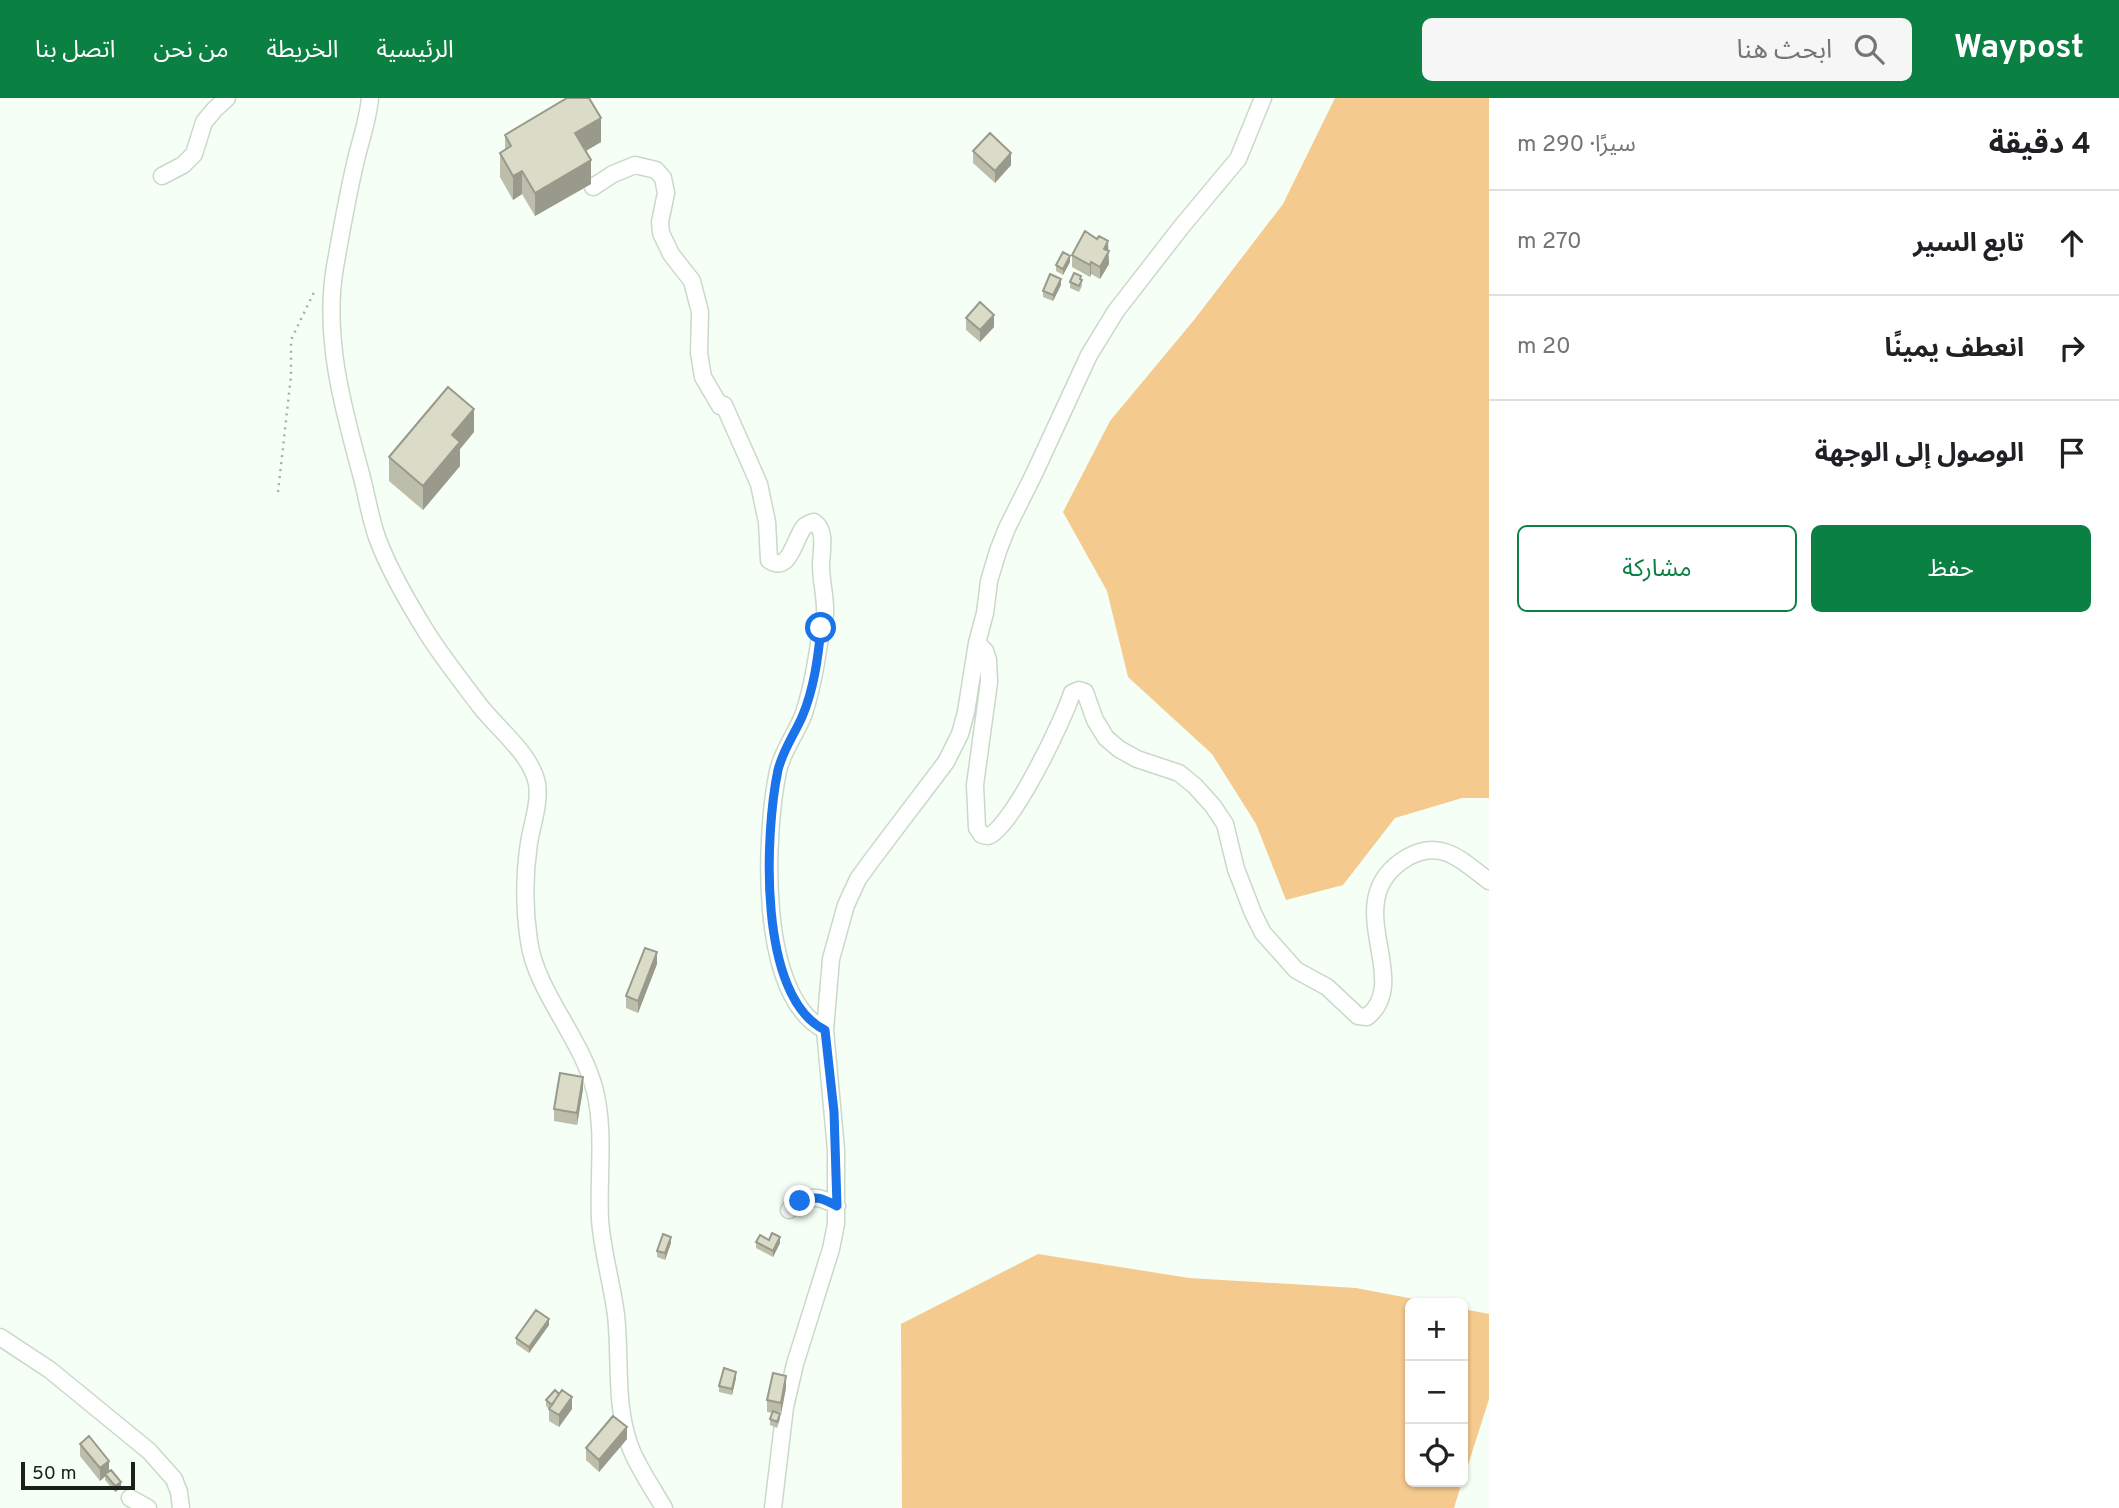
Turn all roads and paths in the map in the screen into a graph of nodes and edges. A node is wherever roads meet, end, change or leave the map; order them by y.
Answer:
1 (228, 98) edge
2 (370, 98) edge
3 (1263, 98) edge
4 (162, 176) dead end
5 (593, 187) dead end
6 (318, 285) dead end
7 (278, 492) dead end
8 (977, 643) junction
9 (1489, 881) edge
10 (825, 1030) junction
11 (837, 1206) junction
12 (789, 1210) dead end
13 (0, 1337) edge
14 (130, 1498) dead end
15 (148, 1508) edge
16 (181, 1508) edge
17 (664, 1508) edge
18 (773, 1508) edge

1 - 4 street
2 - 17 street
3 - 8 street
5 - 10 street
6 - 7 path
8 - 9 street
8 - 10 street
10 - 11 street
11 - 12 street
11 - 18 street
13 - 16 street
14 - 15 street

